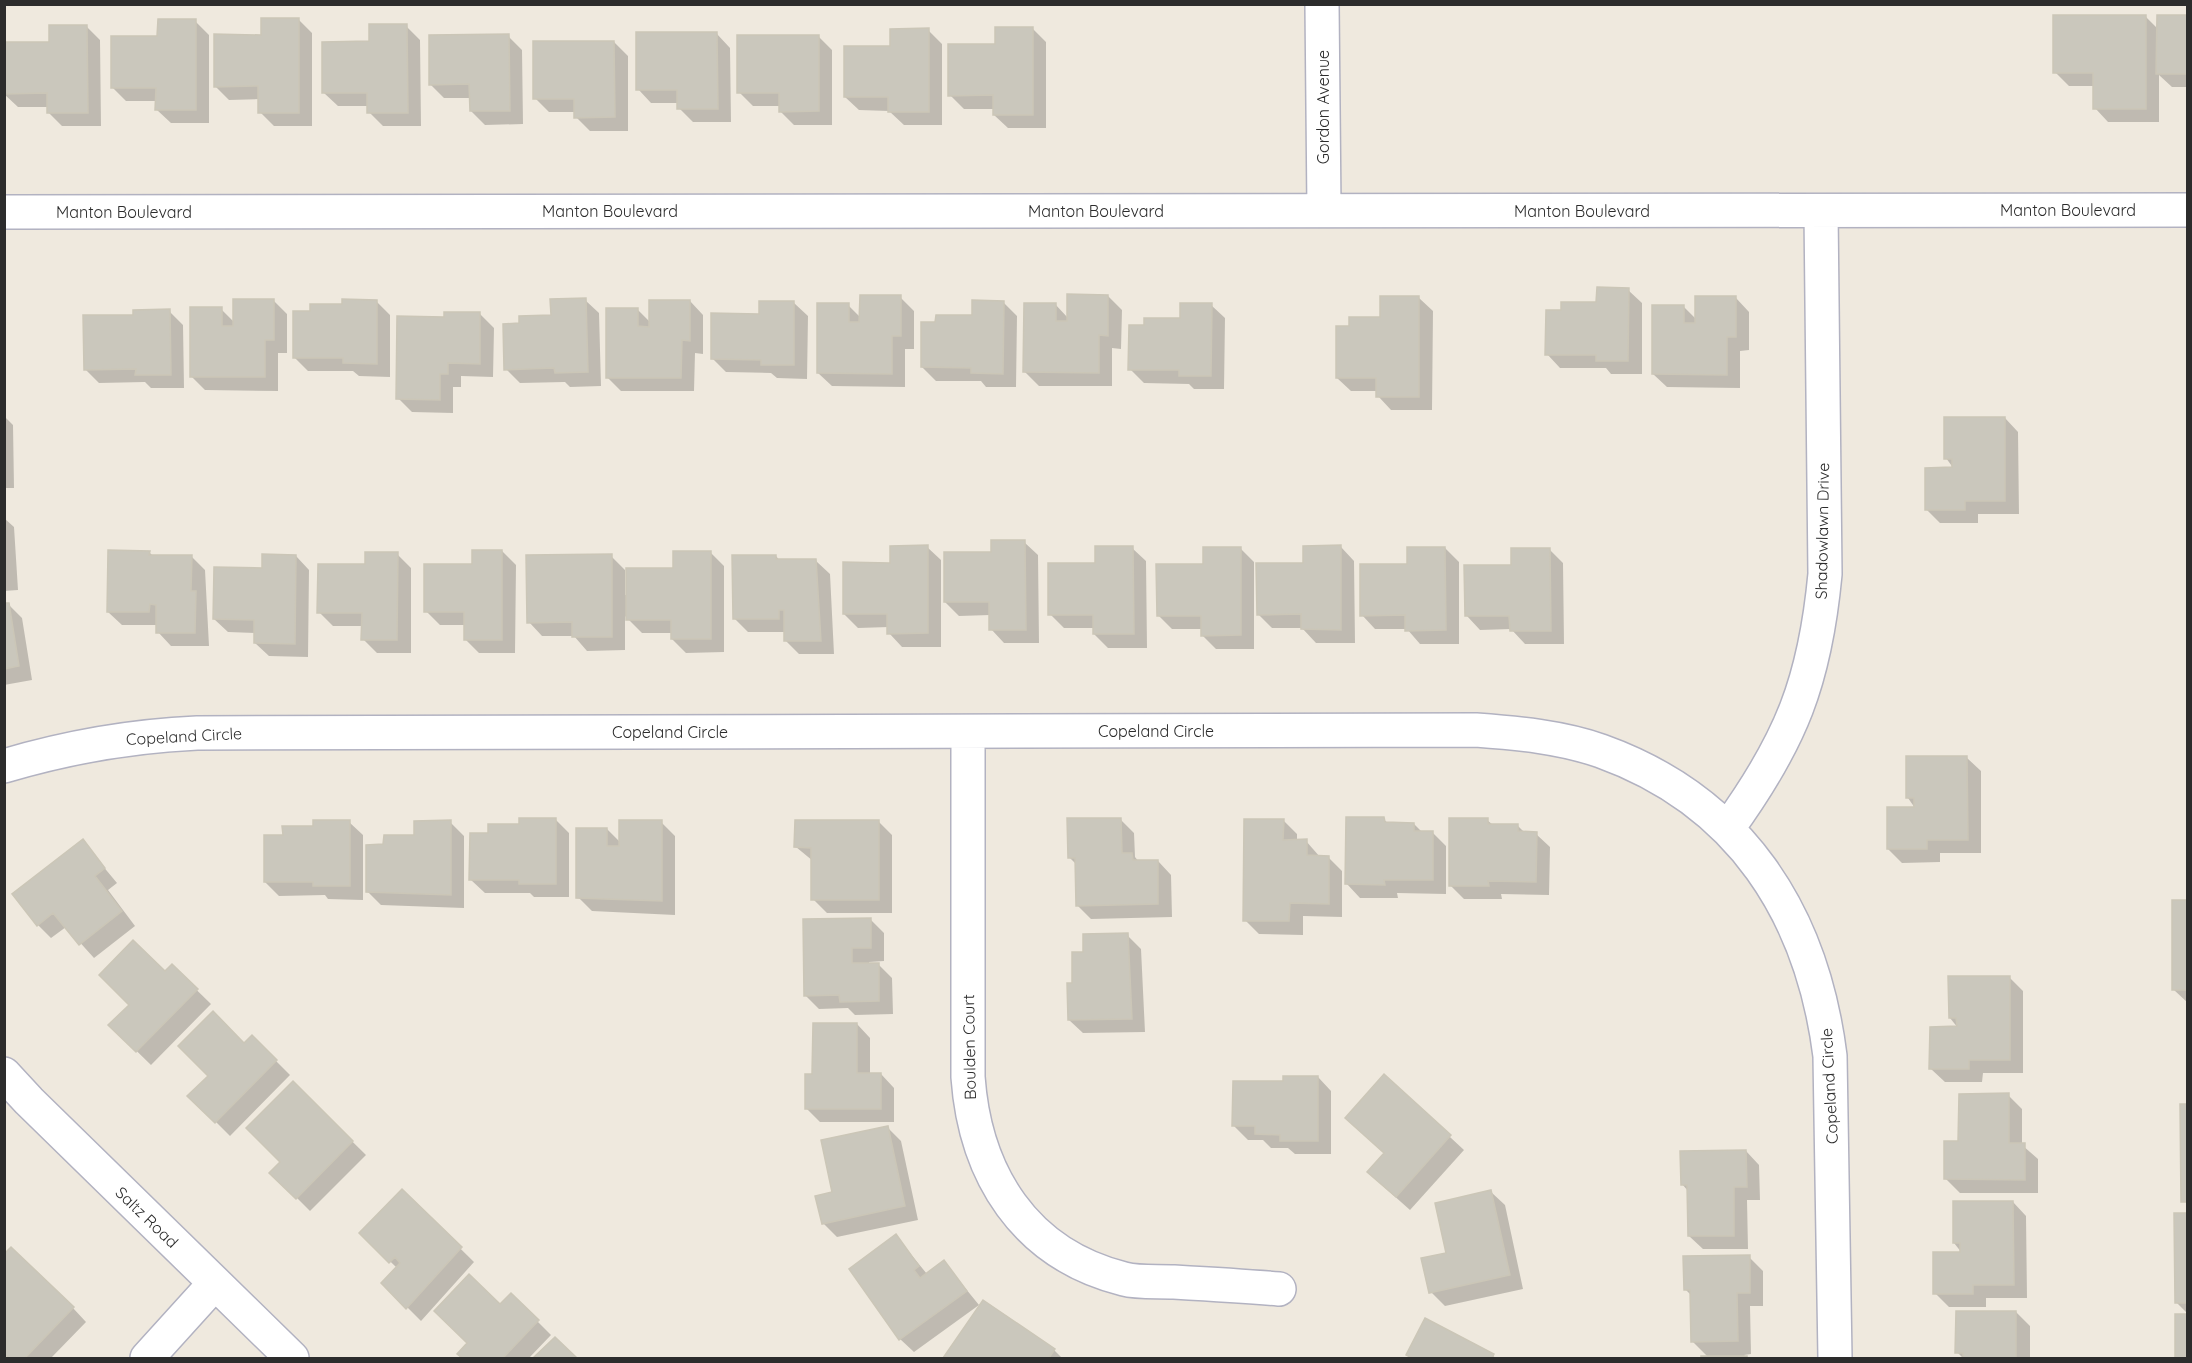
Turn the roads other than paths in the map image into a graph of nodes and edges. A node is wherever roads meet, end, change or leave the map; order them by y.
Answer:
1 (1322, 4) edge
2 (1324, 210) junction
3 (2187, 210) edge
4 (1821, 211) junction
5 (4, 212) edge
6 (969, 732) junction
7 (4, 766) edge
8 (1728, 828) junction
9 (4, 1074) edge
10 (215, 1283) junction
11 (1278, 1288) dead end
12 (147, 1359) edge
13 (292, 1359) edge
14 (1835, 1359) edge

1 - 2 street, Gordon Avenue
2 - 4 street, Manton Boulevard
2 - 5 street, Manton Boulevard
3 - 4 street, Manton Boulevard
4 - 8 street, Shadowlawn Drive
6 - 7 street, Copeland Circle
6 - 8 street, Copeland Circle
6 - 11 street, Boulden Court
8 - 14 street, Copeland Circle
9 - 10 street, Saltz Road
10 - 12 street
10 - 13 street, Saltz Road

